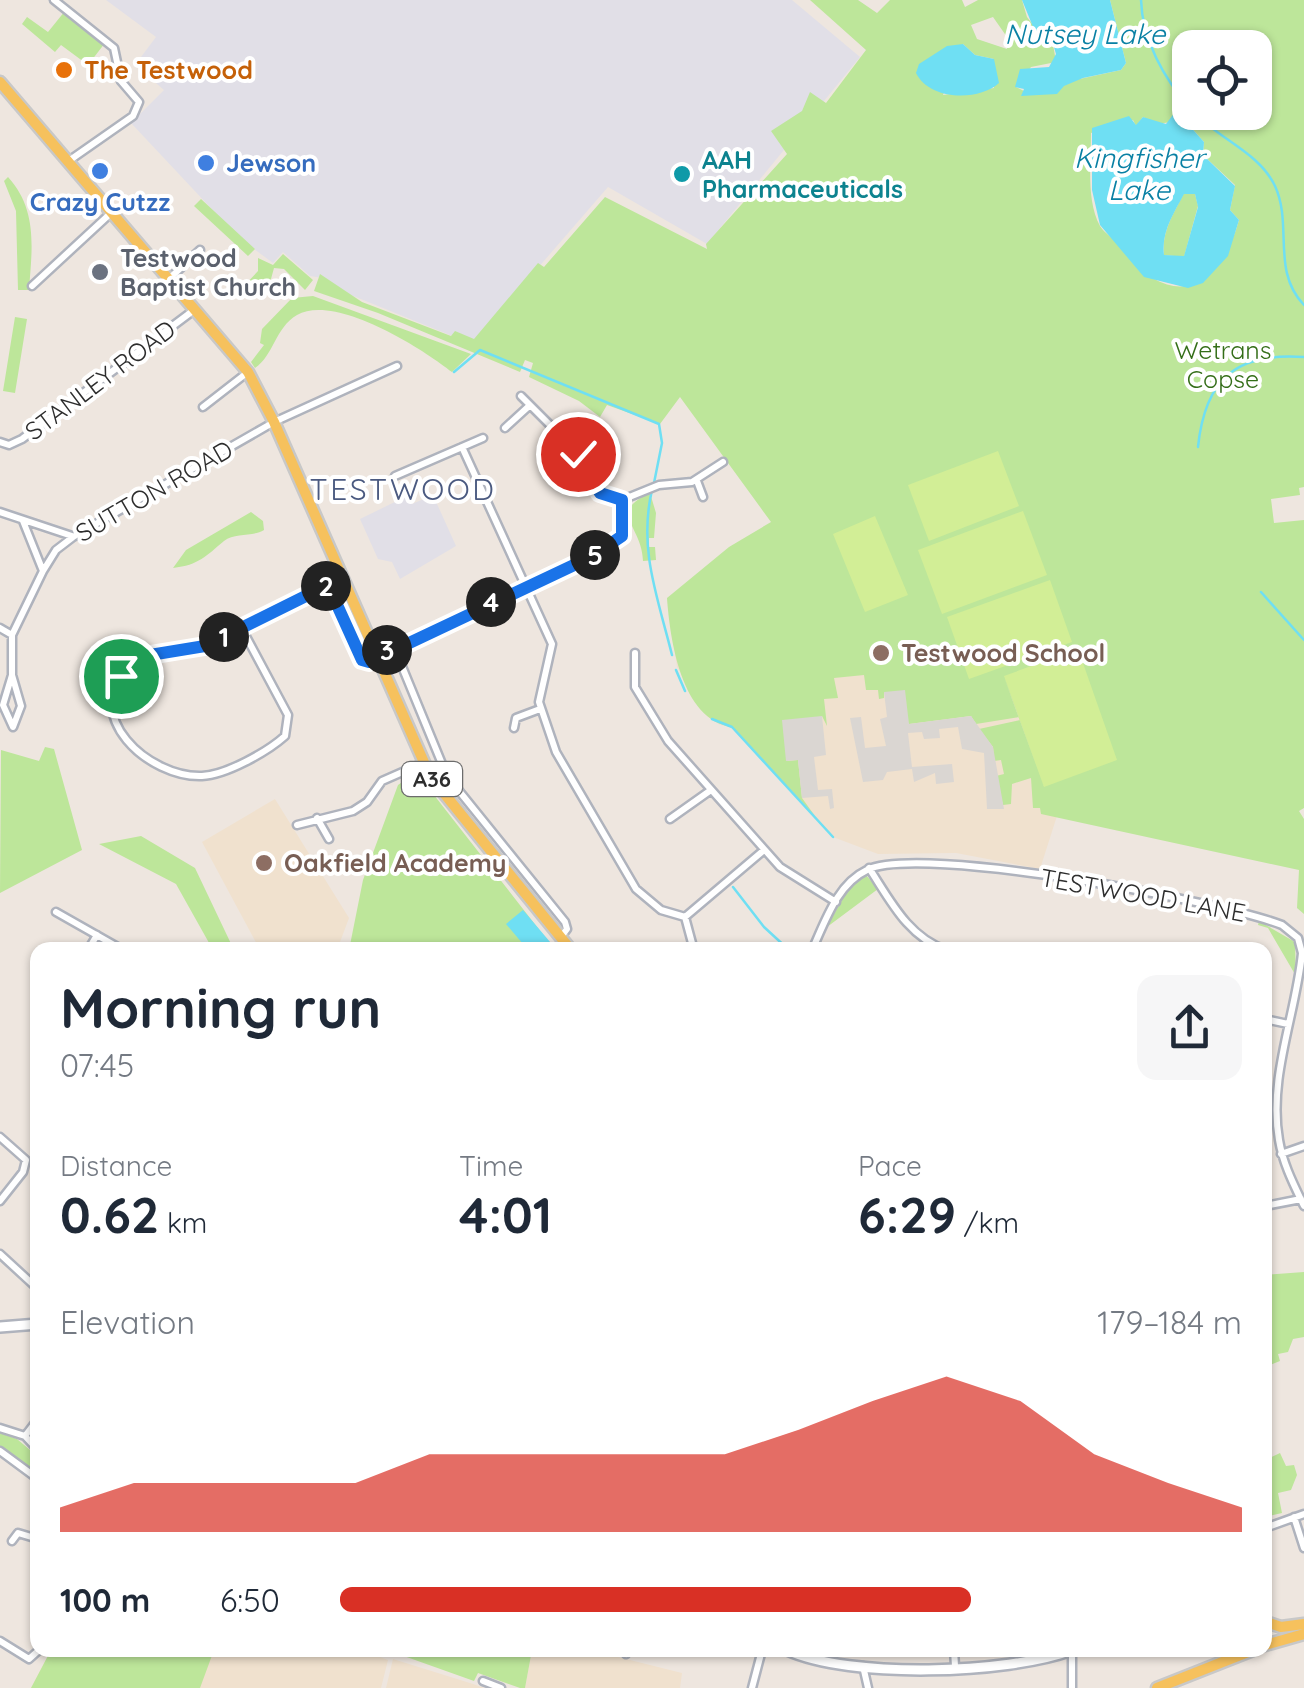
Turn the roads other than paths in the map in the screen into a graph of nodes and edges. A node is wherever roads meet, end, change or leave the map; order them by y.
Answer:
1 (54, 0) edge
2 (0, 82) edge
3 (70, 160) junction
4 (114, 210) junction
5 (200, 250) dead end
6 (171, 277) junction
7 (32, 286) dead end
8 (197, 308) junction
9 (396, 366) dead end
10 (248, 372) junction
11 (521, 396) dead end
12 (202, 406) dead end
13 (529, 406) junction
14 (274, 422) junction
15 (505, 428) dead end
16 (483, 438) dead end
17 (0, 442) edge
18 (462, 447) junction
19 (724, 462) dead end
20 (395, 476) dead end
21 (696, 480) junction
22 (703, 497) dead end
23 (622, 500) junction
24 (0, 512) edge
25 (24, 520) junction
26 (73, 537) junction
27 (43, 571) junction
28 (342, 578) junction
29 (328, 585) junction
30 (525, 586) junction
31 (0, 628) edge
32 (242, 629) junction
33 (12, 635) junction
34 (394, 648) junction
35 (635, 653) dead end
36 (376, 656) junction
37 (12, 675) junction
38 (540, 709) junction
39 (508, 712) dead end
40 (516, 718) junction
41 (514, 728) dead end
42 (424, 763) junction
43 (711, 790) junction
44 (317, 818) junction
45 (670, 819) dead end
46 (297, 825) dead end
47 (330, 839) dead end
48 (764, 850) junction
49 (869, 868) junction
50 (836, 902) junction
51 (56, 912) dead end
52 (685, 916) junction
53 (96, 935) junction
54 (92, 942) edge
55 (109, 942) edge
56 (563, 942) edge
57 (566, 942) edge
58 (692, 942) edge
59 (816, 942) edge
60 (925, 942) edge
61 (1302, 946) edge
62 (1272, 1021) edge
63 (1288, 1024) junction
64 (0, 1137) edge
65 (1304, 1146) edge
66 (1281, 1154) junction
67 (0, 1201) edge
68 (1302, 1203) edge
69 (1272, 1205) edge
70 (0, 1254) edge
71 (30, 1282) edge
72 (30, 1325) edge
73 (0, 1327) edge
74 (0, 1428) edge
75 (30, 1429) edge
76 (25, 1436) junction
77 (30, 1441) edge
78 (0, 1451) edge
79 (30, 1473) edge
80 (1304, 1514) edge
81 (1294, 1517) junction
82 (1272, 1525) edge
83 (30, 1540) edge
84 (12, 1541) dead end
85 (1304, 1548) edge
86 (1272, 1623) edge
87 (1304, 1624) edge
88 (1304, 1634) edge
89 (0, 1641) edge
90 (1272, 1643) edge
91 (31, 1657) edge
92 (760, 1657) edge
93 (807, 1657) edge
94 (954, 1657) edge
95 (1047, 1657) edge
96 (1072, 1657) edge
97 (1213, 1657) edge
98 (1233, 1657) edge
99 (863, 1666) junction
100 (955, 1666) junction
101 (1205, 1668) junction
102 (482, 1681) dead end
103 (502, 1688) edge
104 (752, 1688) edge
105 (868, 1688) edge
106 (1072, 1688) edge
107 (1157, 1688) edge

1 - 3 street
2 - 3 main road, A36
3 - 4 main road, A36
4 - 6 main road, A36
4 - 7 street
5 - 6 street
6 - 8 main road, A36
8 - 10 main road, A36
8 - 17 street, STANLEY ROAD
9 - 14 street, SUTTON ROAD
10 - 12 street
10 - 14 main road, A36
11 - 13 street
13 - 15 street
13 - 23 street
14 - 26 street, SUTTON ROAD
14 - 28 main road, A36
16 - 18 street
18 - 20 street
18 - 30 street
19 - 21 street
21 - 22 street
21 - 23 street
23 - 30 street
24 - 25 street
25 - 26 street
25 - 27 street
26 - 27 street, SUTTON ROAD
27 - 33 street, SUTTON ROAD
28 - 29 street
28 - 36 main road, A36
29 - 32 street
29 - 36 street
30 - 34 street
30 - 38 street
31 - 33 street
32 - 32 street
33 - 37 street
34 - 36 street
34 - 57 street
35 - 43 street
36 - 42 main road, A36
37 - 37 street
38 - 40 street
38 - 52 street
39 - 40 street
40 - 41 street
42 - 44 street
42 - 56 main road, A36
43 - 45 street
43 - 48 street
44 - 46 street
44 - 47 street
48 - 50 street
48 - 52 street
49 - 50 street
49 - 60 street
49 - 61 street, TESTWOOD LANE
50 - 59 street
51 - 53 street
52 - 58 street
53 - 54 street
53 - 55 street
61 - 63 street, TESTWOOD LANE
62 - 63 street
63 - 66 street, TESTWOOD LANE
64 - 67 street
65 - 66 street
66 - 68 street, TESTWOOD LANE
68 - 69 street
70 - 71 street
72 - 73 street
74 - 76 street
75 - 76 street
76 - 77 street
78 - 79 street
80 - 81 street
81 - 82 street
81 - 85 street
83 - 84 street
86 - 87 main road
88 - 90 main road
89 - 91 street
92 - 104 street
93 - 99 street
94 - 100 street
95 - 100 street
96 - 106 street
97 - 101 main road
98 - 101 main road
99 - 100 street
99 - 105 street
101 - 107 main road
102 - 103 street

